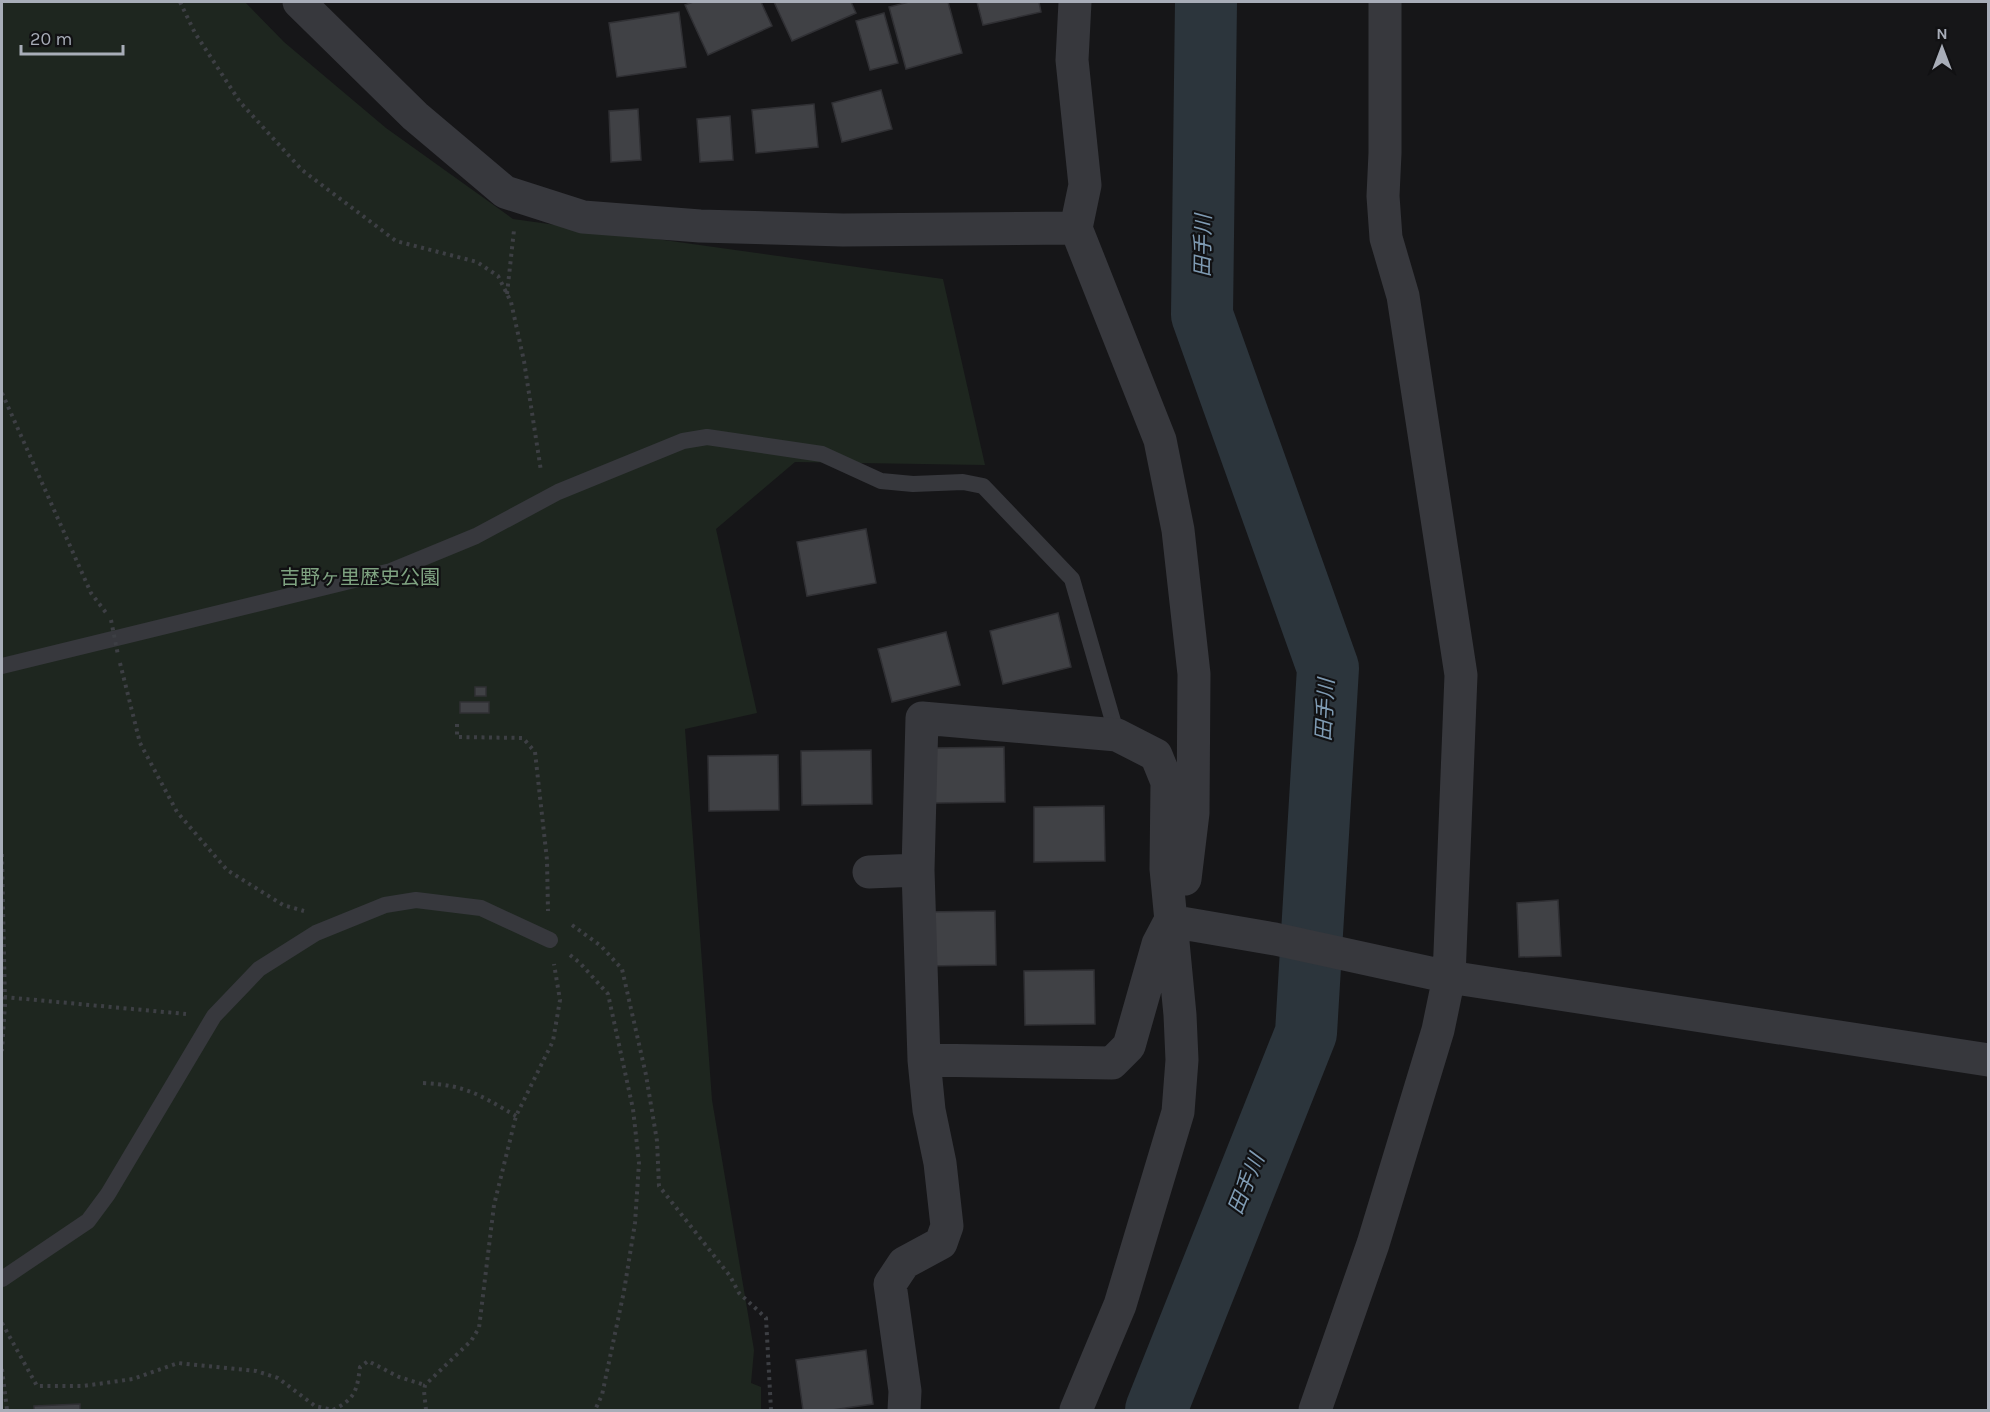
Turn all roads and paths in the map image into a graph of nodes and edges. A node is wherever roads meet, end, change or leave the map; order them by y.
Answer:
1 (180, 2) edge
2 (299, 2) edge
3 (1075, 2) edge
4 (1384, 2) edge
5 (519, 196) junction
6 (1076, 228) junction
7 (507, 294) junction
8 (2, 393) edge
9 (546, 499) junction
10 (2, 666) edge
11 (457, 724) dead end
12 (1117, 735) junction
13 (2, 855) edge
14 (918, 870) junction
15 (869, 872) dead end
16 (549, 918) dead end
17 (1170, 921) junction
18 (345, 923) junction
19 (565, 923) dead end
20 (550, 940) junction
21 (1449, 976) junction
22 (4, 997) junction
23 (3, 1004) edge
24 (214, 1016) junction
25 (2, 1051) edge
26 (924, 1060) junction
27 (1989, 1060) edge
28 (423, 1083) dead end
29 (516, 1116) junction
30 (2, 1279) edge
31 (2, 1323) edge
32 (2, 1369) edge
33 (425, 1385) junction
34 (6, 1410) edge
35 (426, 1410) edge
36 (595, 1410) edge
37 (771, 1410) edge
38 (904, 1410) edge
39 (1076, 1410) edge
40 (1315, 1410) edge

1 - 7 path
2 - 5 street
3 - 6 street
4 - 21 street
5 - 6 street
5 - 7 path
6 - 17 street
7 - 9 path
8 - 18 path, bridge
9 - 10 lane
9 - 12 lane
11 - 16 path
12 - 14 street
12 - 17 street
13 - 22 path
14 - 15 street
14 - 26 street
17 - 21 street
17 - 26 street
17 - 39 street
18 - 20 lane
18 - 24 lane
19 - 37 path
20 - 29 path
20 - 36 path
21 - 27 street
21 - 40 street
22 - 23 path
22 - 24 path
23 - 25 path
24 - 30 lane
26 - 38 street
28 - 29 path
29 - 33 path
31 - 33 path
32 - 34 path
33 - 35 path

